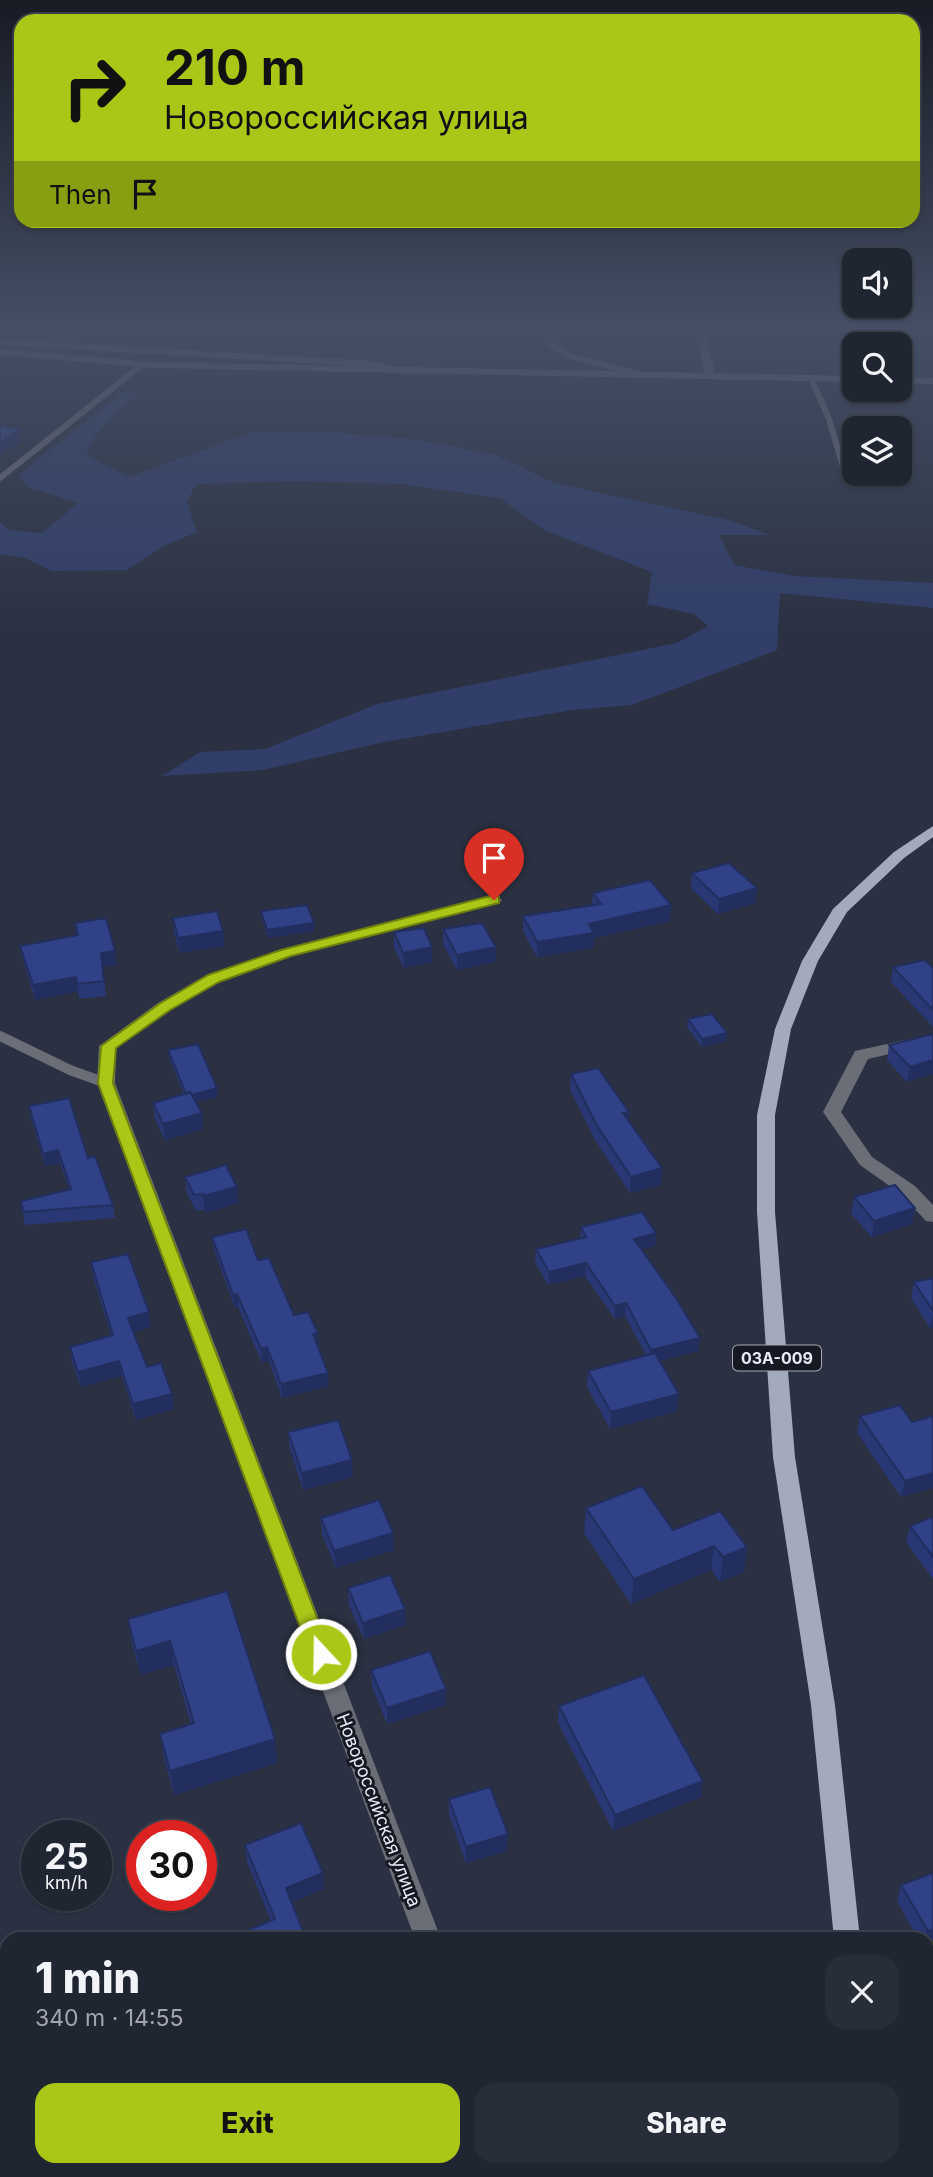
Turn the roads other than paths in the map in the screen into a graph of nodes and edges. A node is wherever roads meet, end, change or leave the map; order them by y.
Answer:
1 (62, 429) edge
2 (832, 429) edge
3 (842, 463) edge
4 (0, 478) edge
5 (933, 830) edge
6 (494, 900) dead end
7 (0, 1035) edge
8 (933, 1039) edge
9 (106, 1083) junction
10 (933, 1216) edge
11 (425, 1932) edge
12 (846, 1932) edge

1 - 4 lane
2 - 3 lane
5 - 12 main road, 03А-009
6 - 9 street, Новороссийская улица
7 - 9 lane
8 - 10 street
9 - 11 street, Новороссийская улица

